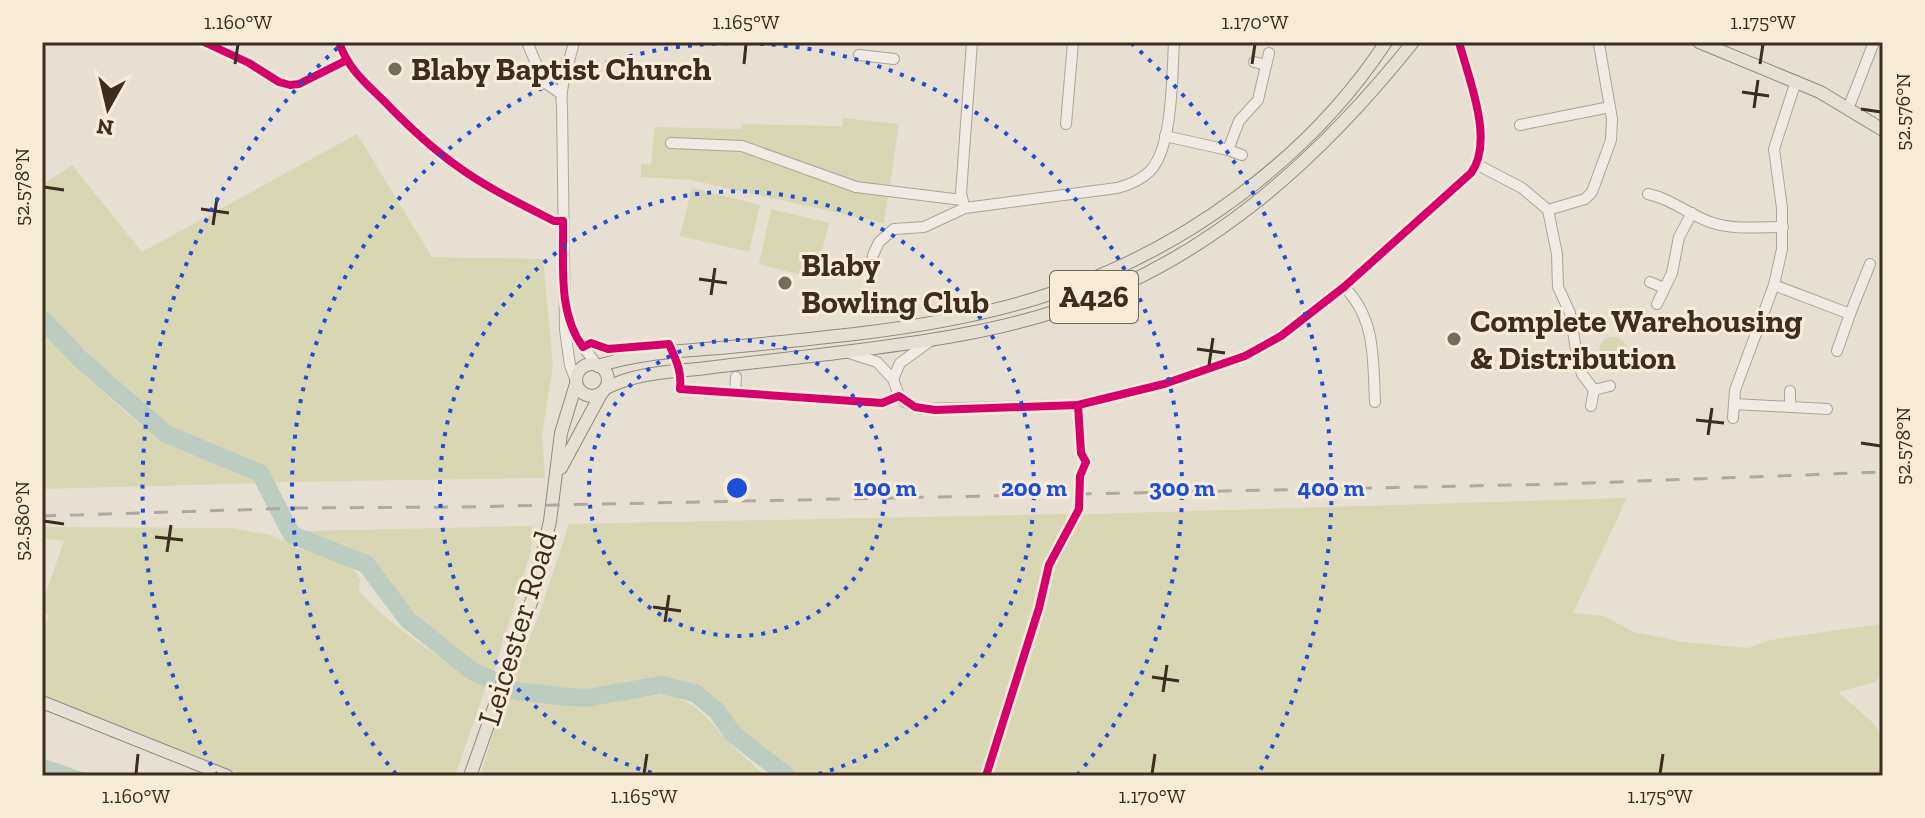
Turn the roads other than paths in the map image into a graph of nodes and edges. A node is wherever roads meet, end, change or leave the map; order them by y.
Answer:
1 (204, 42) edge
2 (339, 42) edge
3 (527, 42) edge
4 (574, 42) edge
5 (878, 42) edge
6 (972, 42) edge
7 (1073, 42) edge
8 (1174, 42) edge
9 (1386, 42) edge
10 (1413, 42) edge
11 (1459, 42) edge
12 (1699, 42) edge
13 (1874, 42) edge
14 (1598, 43) edge
15 (1269, 53) dead end
16 (859, 55) dead end
17 (876, 57) junction
18 (894, 59) dead end
19 (345, 61) junction
20 (1254, 62) dead end
21 (1266, 65) junction
22 (1796, 81) junction
23 (560, 93) junction
24 (1610, 107) junction
25 (1848, 109) junction
26 (1066, 124) dead end
27 (1520, 125) dead end
28 (1883, 130) edge
29 (1165, 136) junction
30 (671, 143) dead end
31 (1228, 150) junction
32 (1242, 155) dead end
33 (1478, 165) junction
34 (1648, 194) dead end
35 (964, 204) junction
36 (1548, 210) junction
37 (1692, 213) junction
38 (563, 221) junction
39 (1783, 227) junction
40 (1870, 264) dead end
41 (871, 267) dead end
42 (1650, 282) dead end
43 (1774, 285) junction
44 (1344, 287) junction
45 (1664, 288) junction
46 (1657, 304) dead end
47 (566, 305) junction
48 (1850, 314) junction
49 (933, 339) junction
50 (1837, 351) dead end
51 (846, 352) junction
52 (598, 365) junction
53 (736, 377) dead end
54 (893, 379) junction
55 (576, 382) junction
56 (1610, 386) dead end
57 (680, 389) dead end
58 (1594, 390) junction
59 (603, 391) junction
60 (1790, 391) dead end
61 (735, 392) junction
62 (899, 396) junction
63 (1375, 402) dead end
64 (1734, 404) junction
65 (1591, 406) dead end
66 (1790, 407) junction
67 (1827, 409) dead end
68 (1733, 418) dead end
69 (556, 478) junction
70 (42, 702) edge
71 (227, 776) edge
72 (470, 776) edge

1 - 19 street
2 - 19 street
3 - 23 street
4 - 23 street
5 - 17 street
6 - 35 street
7 - 26 street
8 - 29 street
9 - 52 main road, A426
10 - 49 main road, A426
11 - 33 street
12 - 22 main road
13 - 25 street
14 - 24 street
15 - 21 street
16 - 17 street
17 - 18 street
19 - 38 street
20 - 21 street
21 - 31 street
22 - 25 main road
22 - 39 street
23 - 38 street
24 - 27 street
24 - 36 street
25 - 28 main road
29 - 31 street
29 - 35 street
30 - 35 street
31 - 32 street
33 - 36 street
33 - 44 street
34 - 37 street
35 - 41 street
36 - 58 street
37 - 39 street
37 - 45 street
38 - 47 street
39 - 43 street
40 - 48 street
42 - 45 street
43 - 48 street
43 - 64 street
44 - 62 street
44 - 63 street
45 - 46 street
47 - 52 street
47 - 55 street
48 - 50 street
49 - 51 main road, A426
49 - 54 street
51 - 54 street
51 - 59 main road, A426
52 - 55 main road
52 - 59 main road
53 - 61 street
54 - 62 street
55 - 59 main road
55 - 69 main road, Leicester Road
56 - 58 street
57 - 61 street
58 - 65 street
59 - 69 main road, Leicester Road
60 - 66 street
61 - 62 street
64 - 66 street
64 - 68 street
66 - 67 street
69 - 72 main road, Leicester Road
70 - 71 main road

